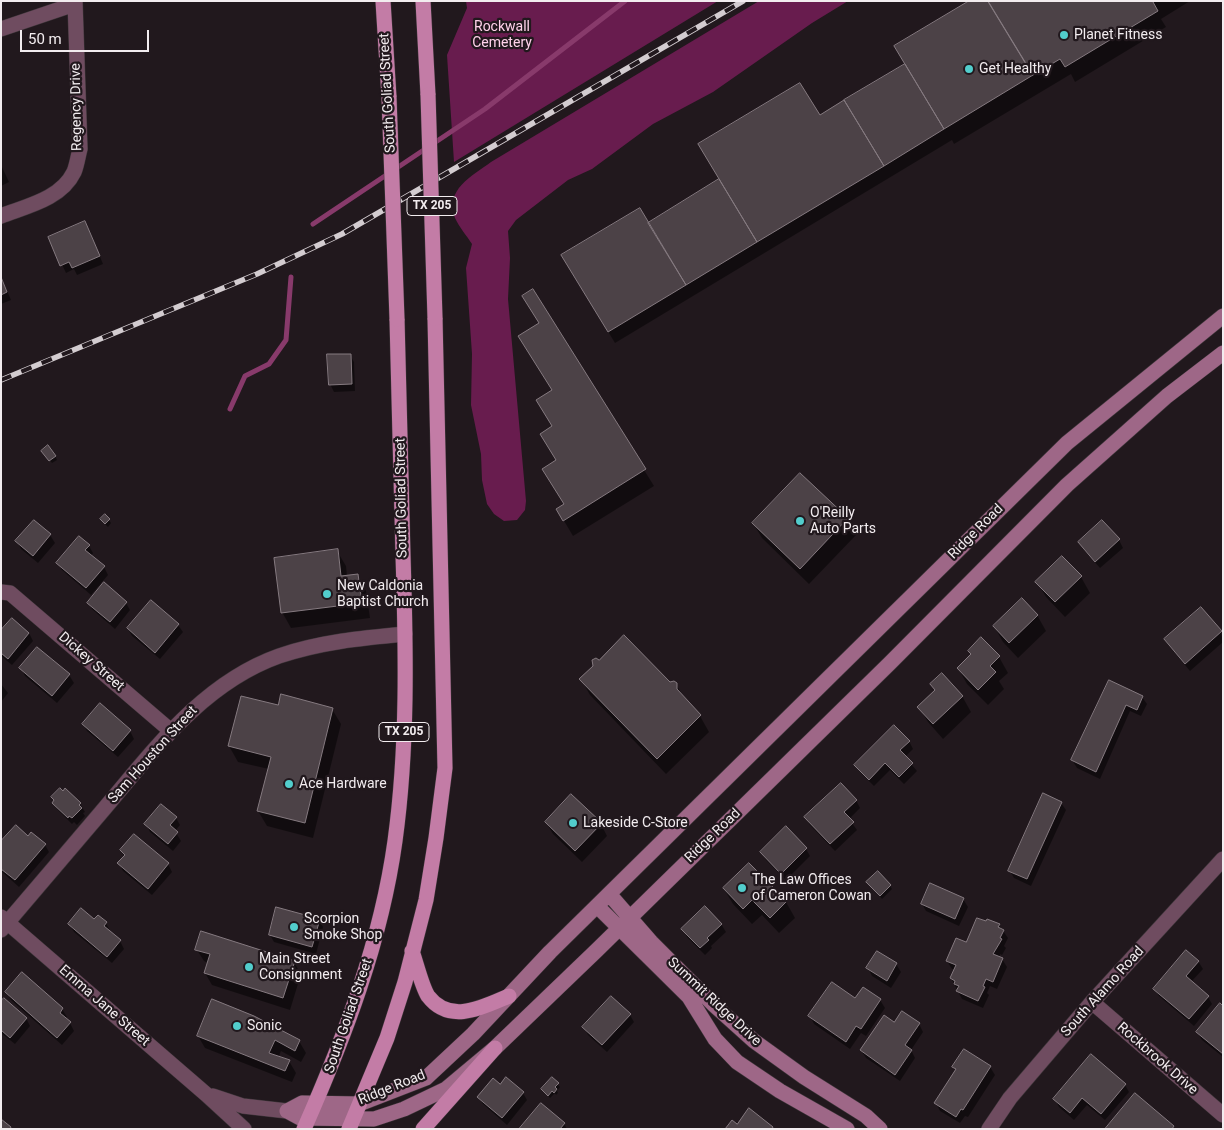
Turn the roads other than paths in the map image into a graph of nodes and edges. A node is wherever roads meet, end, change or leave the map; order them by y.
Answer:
1 (383, 1) edge
2 (423, 1) edge
3 (75, 3) edge
4 (1, 29) edge
5 (1, 216) edge
6 (1223, 316) edge
7 (1223, 353) edge
8 (6, 592) edge
9 (405, 634) junction
10 (171, 731) junction
11 (1223, 859) edge
12 (610, 895) junction
13 (598, 907) junction
14 (3, 923) edge
15 (625, 923) junction
16 (412, 951) junction
17 (509, 996) junction
18 (1092, 1002) junction
19 (495, 1048) junction
20 (207, 1094) junction
21 (315, 1104) junction
22 (359, 1104) junction
23 (287, 1111) junction
24 (1223, 1115) edge
25 (306, 1123) edge
26 (351, 1124) edge
27 (431, 1126) edge
28 (244, 1129) edge
29 (847, 1129) edge
30 (880, 1129) edge
31 (988, 1129) edge

1 - 9 main road, South Goliad Street / TX 205, bridge
2 - 16 main road, TX 205, bridge
3 - 4 street
3 - 5 street, Regency Drive
6 - 12 main road, Ridge Road
7 - 15 main road, Ridge Road
8 - 10 street, Dickey Street
9 - 10 street, Sam Houston Street
9 - 21 main road, South Goliad Street / TX 205
10 - 14 street, Sam Houston Street
11 - 18 street, South Alamo Road
12 - 13 main road, Ridge Road
12 - 15 main road, Summit Ridge Drive
13 - 15 main road, Summit Ridge Drive
13 - 17 main road, Ridge Road
14 - 20 street, Emma Jane Street
15 - 19 main road, Ridge Road
15 - 29 main road, Summit Ridge Drive
15 - 30 main road, Summit Ridge Drive
16 - 17 main road
16 - 22 main road, TX 205
17 - 22 main road, Ridge Road
18 - 24 street, Rockbrook Drive
18 - 31 street, South Alamo Road
19 - 26 main road, Ridge Road
19 - 27 main road
20 - 23 street, Emma Jane Street
20 - 28 street, Emma Jane Street
21 - 22 main road, Ridge Road
21 - 23 main road, Ridge Road
21 - 25 main road, South Goliad Street / TX 205
22 - 26 main road, TX 205
23 - 25 main road, Ridge Road
25 - 26 main road, Ridge Road

